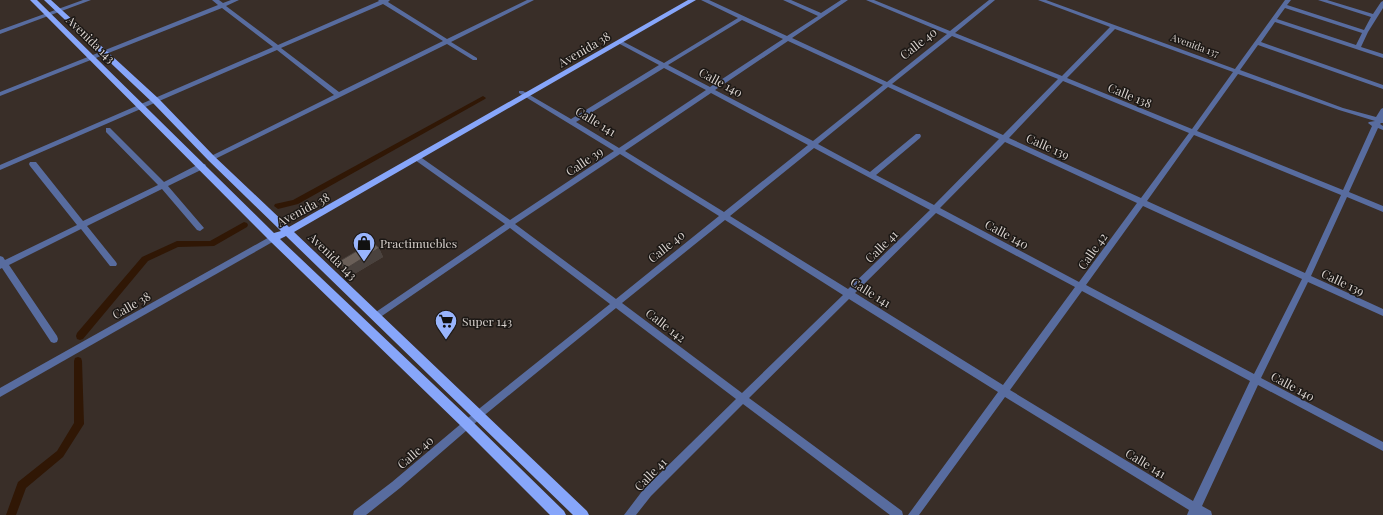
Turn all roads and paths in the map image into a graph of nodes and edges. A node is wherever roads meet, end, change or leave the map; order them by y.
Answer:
1 (34, 0) edge
2 (47, 0) edge
3 (88, 0) edge
4 (216, 0) edge
5 (236, 0) edge
6 (383, 0) edge
7 (531, 0) edge
8 (684, 0) edge
9 (693, 0) edge
10 (704, 0) edge
11 (786, 0) edge
12 (845, 0) edge
13 (869, 0) edge
14 (992, 0) edge
15 (1041, 0) edge
16 (1321, 0) edge
17 (1376, 0) edge
18 (1383, 2) edge
19 (1286, 3) edge
20 (223, 5) junction
21 (59, 11) junction
22 (48, 15) junction
23 (821, 15) junction
24 (1374, 16) junction
25 (742, 18) junction
26 (1274, 20) junction
27 (1114, 26) junction
28 (0, 32) edge
29 (1365, 32) junction
30 (951, 34) junction
31 (787, 39) junction
32 (446, 41) junction
33 (620, 42) junction
34 (1257, 43) junction
35 (277, 48) junction
36 (1358, 48) junction
37 (104, 52) junction
38 (1383, 56) edge
39 (92, 58) junction
40 (475, 59) dead end
41 (664, 65) junction
42 (1236, 72) junction
43 (1063, 79) junction
44 (886, 84) junction
45 (1383, 87) edge
46 (711, 90) junction
47 (0, 94) edge
48 (524, 94) junction
49 (340, 95) junction
50 (156, 101) junction
51 (143, 107) junction
52 (1383, 110) edge
53 (572, 121) junction
54 (1379, 122) edge
55 (1383, 128) edge
56 (108, 130) dead end
57 (1192, 132) junction
58 (918, 136) dead end
59 (1004, 138) junction
60 (813, 144) junction
61 (620, 151) junction
62 (211, 158) junction
63 (418, 158) junction
64 (33, 164) dead end
65 (200, 165) junction
66 (0, 168) edge
67 (871, 175) junction
68 (162, 184) junction
69 (1345, 194) junction
70 (1142, 200) junction
71 (935, 209) junction
72 (1383, 209) edge
73 (724, 216) junction
74 (82, 223) junction
75 (510, 224) junction
76 (200, 228) dead end
77 (287, 229) junction
78 (273, 238) junction
79 (1, 262) edge
80 (113, 264) dead end
81 (1307, 277) junction
82 (1081, 287) junction
83 (849, 294) junction
84 (616, 303) junction
85 (1383, 313) edge
86 (376, 316) junction
87 (54, 339) dead end
88 (1256, 379) junction
89 (1004, 391) junction
90 (0, 393) edge
91 (744, 399) junction
92 (478, 415) junction
93 (467, 424) junction
94 (1383, 447) edge
95 (1194, 511) edge
96 (358, 515) edge
97 (560, 515) edge
98 (582, 515) edge
99 (629, 515) edge
100 (898, 515) edge
101 (913, 515) edge
102 (1207, 515) edge

1 - 22 main road, Avenida 143
2 - 21 main road, Avenida 143
3 - 21 street
4 - 20 street
5 - 20 street
6 - 32 street
6 - 35 street
7 - 32 street
8 - 48 main road, Avenida 38
9 - 33 main road, Avenida 38
10 - 25 street, Calle 139
11 - 23 street
12 - 23 street, Calle 39
13 - 30 street, Calle 138
14 - 30 street, Calle 40
15 - 27 street, Avenida 137
16 - 24 street
17 - 18 street
18 - 24 street
19 - 26 street, Calle 42
19 - 29 street
20 - 35 street
20 - 37 street
21 - 22 street
21 - 37 main road, Avenida 143
22 - 28 street
22 - 39 main road, Avenida 143
23 - 31 street, Calle 39
24 - 29 street
25 - 31 street, Calle 139
25 - 41 street
26 - 34 street, Calle 42
26 - 36 street
27 - 42 street, Avenida 137
27 - 43 street, Calle 41
29 - 36 street
30 - 43 street, Calle 138
30 - 44 street, Calle 40
31 - 44 street, Calle 139
31 - 46 street, Calle 39
32 - 40 street
32 - 49 street
33 - 41 street, Calle 140
33 - 48 main road, Avenida 38
34 - 42 street, Calle 42
34 - 45 street
35 - 49 street
35 - 50 street
36 - 38 street
37 - 39 street
37 - 50 main road, Avenida 143
39 - 47 street
39 - 51 main road, Avenida 143
41 - 46 street, Calle 140
41 - 53 street
42 - 54 street, Avenida 137
42 - 57 street, Calle 42
43 - 57 street, Calle 138
43 - 59 street, Calle 41
44 - 59 street, Calle 139
44 - 60 street, Calle 40
46 - 60 street, Calle 140
46 - 61 street, Calle 39
48 - 53 street, Calle 141
48 - 63 main road, Avenida 38
48 - 77 main road, Avenida 38
49 - 62 street
50 - 51 street
50 - 62 main road, Avenida 143
51 - 65 main road, Avenida 143
51 - 66 street
52 - 54 street
53 - 61 street, Calle 141
54 - 55 street, Avenida 137
54 - 69 street
56 - 68 street
57 - 69 street, Calle 138
57 - 70 street, Calle 42
58 - 67 street
59 - 70 street, Calle 139
59 - 71 street, Calle 41
60 - 67 street, Calle 140
60 - 73 street, Calle 40
61 - 73 street, Calle 141
61 - 75 street, Calle 39
62 - 77 main road, Avenida 143
63 - 75 street, Calle 142
63 - 77 main road, Avenida 38
64 - 74 street
65 - 68 street
65 - 78 main road, Avenida 143
67 - 71 street, Calle 140
68 - 74 street
68 - 76 street
69 - 72 street, Calle 138
69 - 81 street
70 - 81 street, Calle 139
70 - 82 street, Calle 42
71 - 82 street, Calle 140
71 - 83 street, Calle 41
73 - 83 street, Calle 141
73 - 84 street, Calle 40
74 - 79 street
74 - 80 street
75 - 84 street, Calle 142
75 - 86 street, Calle 39
77 - 78 main road, Avenida 38
77 - 86 main road, Avenida 143
78 - 90 street, Calle 38
78 - 93 main road, Avenida 143
79 - 87 street
81 - 85 street, Calle 139
81 - 88 street
82 - 88 street, Calle 140
82 - 89 street, Calle 42
83 - 89 street, Calle 141
83 - 91 street, Calle 41
84 - 91 street, Calle 142
84 - 92 street, Calle 40
86 - 92 main road, Avenida 143
88 - 94 street, Calle 140
88 - 95 street
89 - 95 street, Calle 141
89 - 101 street, Calle 42
91 - 99 street, Calle 41
91 - 100 street, Calle 142
92 - 93 street, Calle 40
92 - 98 main road, Avenida 143
93 - 96 street, Calle 40
93 - 97 main road, Avenida 143
95 - 102 street, Calle 141

